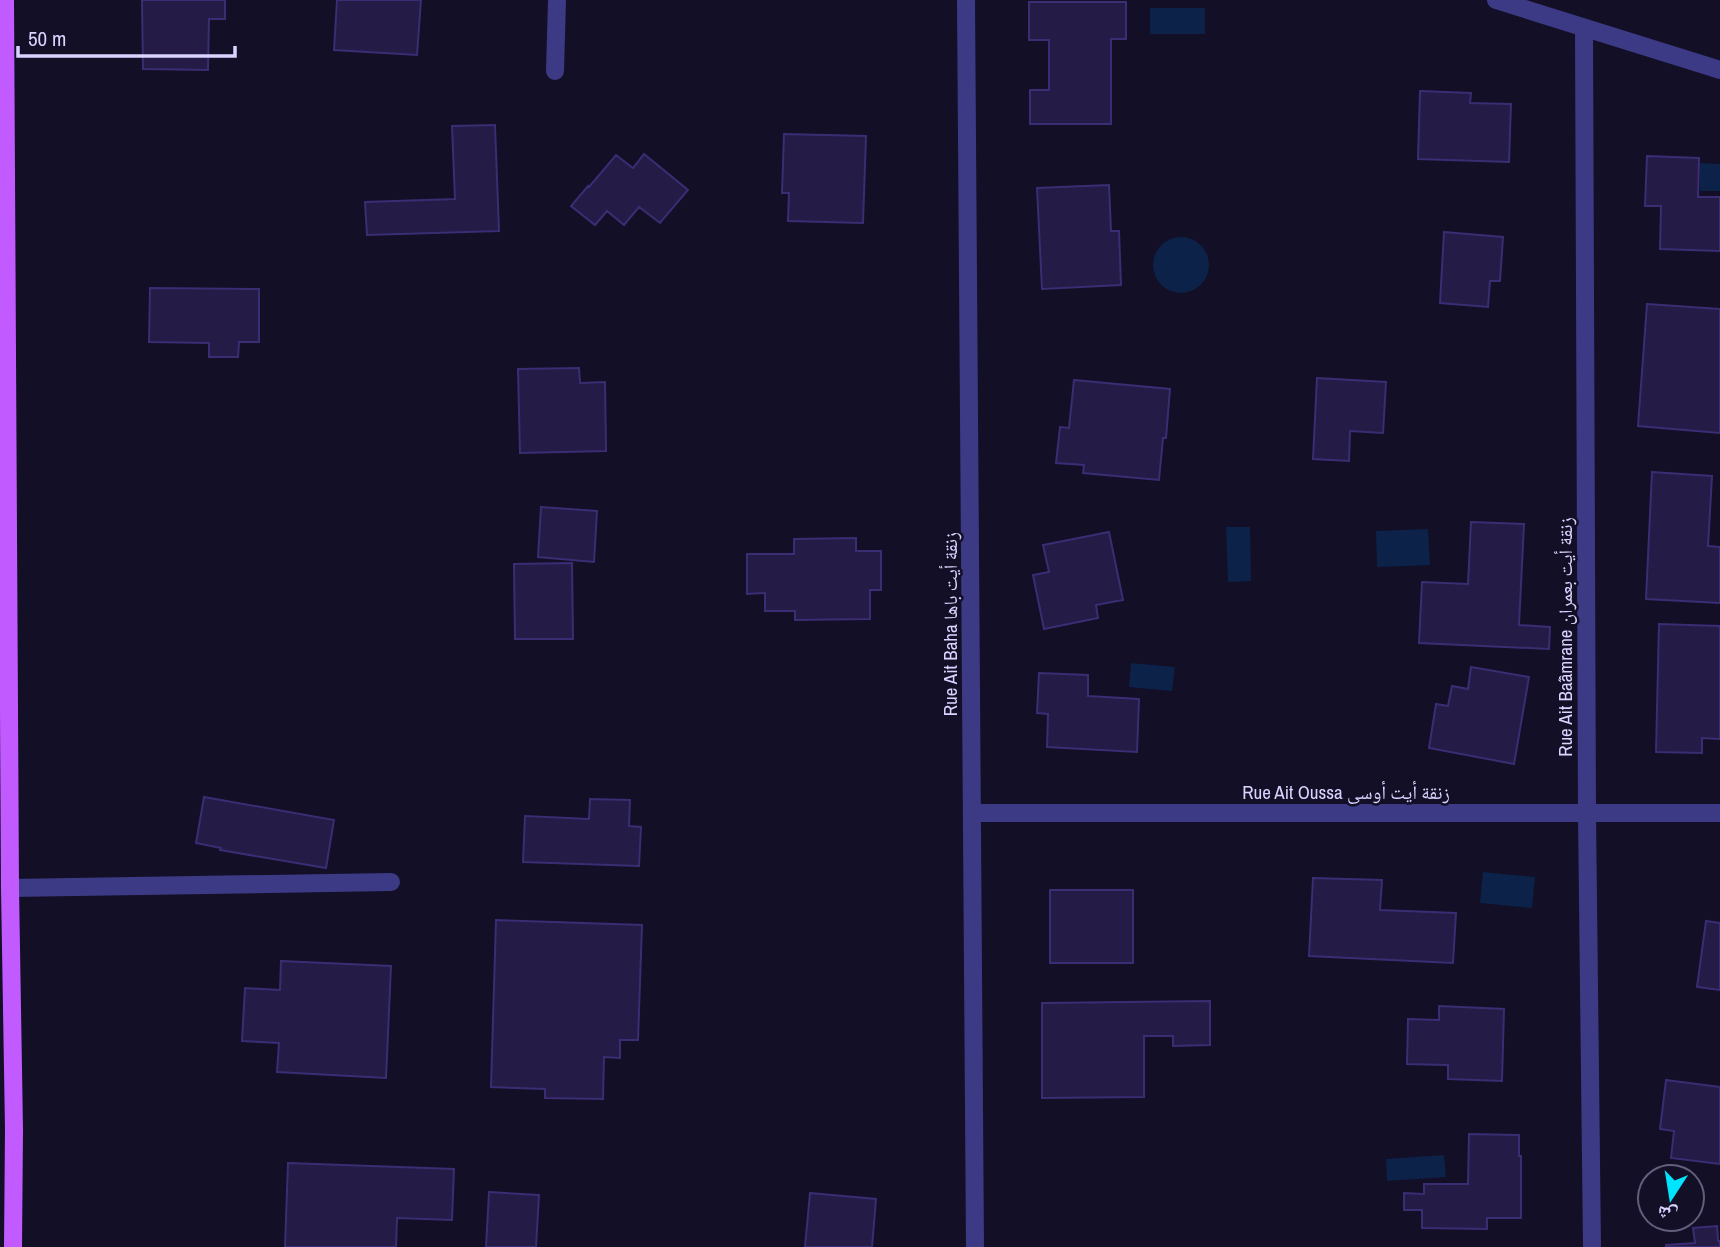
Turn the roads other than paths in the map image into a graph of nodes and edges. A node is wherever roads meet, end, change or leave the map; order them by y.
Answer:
1 (5, 0) edge
2 (557, 0) edge
3 (966, 0) edge
4 (1496, 0) edge
5 (1584, 27) junction
6 (1720, 70) edge
7 (555, 71) dead end
8 (972, 813) junction
9 (1720, 813) edge
10 (1587, 814) junction
11 (391, 882) dead end
12 (10, 888) junction
13 (13, 1247) edge
14 (975, 1247) edge
15 (1592, 1247) edge

1 - 12 main road
2 - 7 street
3 - 8 street, Rue Ait Baha زنقة أيت باها
4 - 5 street
5 - 6 street
5 - 10 street, Rue Ait Ba´âmrane زنقة أيت بعمران
8 - 10 street, Rue Ait Oussa زنقة أيت أوسى
8 - 14 street, Rue Ait Baha زنقة أيت باها
9 - 10 street, Rue Ait Oussa زنقة أيت أوسى
10 - 15 street, Rue Ait Ba´âmrane زنقة أيت بعمران
11 - 12 street
12 - 13 main road

